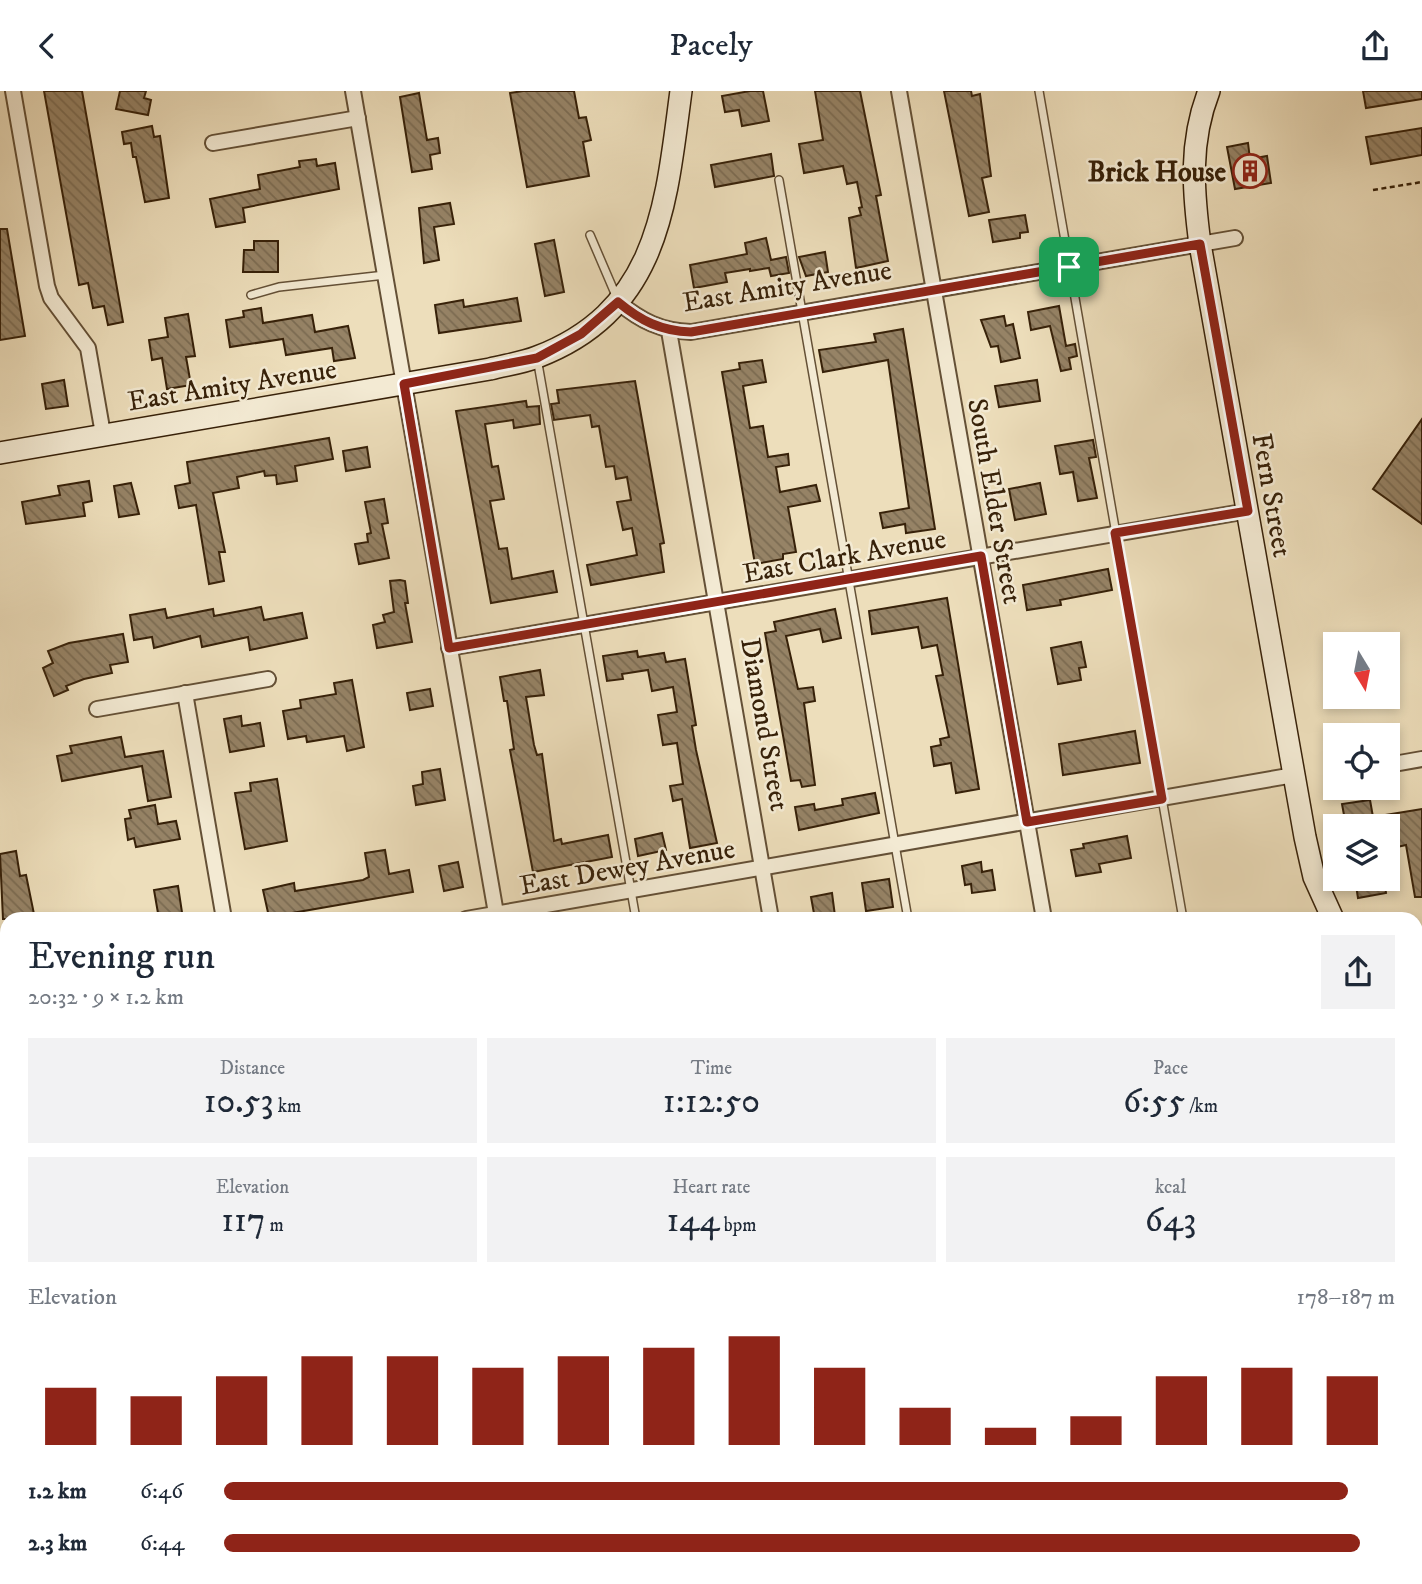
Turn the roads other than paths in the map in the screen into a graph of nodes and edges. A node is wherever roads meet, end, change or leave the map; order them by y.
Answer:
1 (13, 91) edge
2 (353, 91) edge
3 (681, 91) edge
4 (899, 91) edge
5 (1039, 91) edge
6 (1209, 91) edge
7 (358, 118) junction
8 (213, 143) dead end
9 (779, 180) dead end
10 (590, 235) dead end
11 (1235, 238) dead end
12 (1200, 244) junction
13 (1069, 267) junction
14 (385, 275) junction
15 (934, 290) junction
16 (251, 295) dead end
17 (618, 302) junction
18 (804, 313) junction
19 (669, 331) junction
20 (537, 358) junction
21 (404, 384) junction
22 (103, 434) junction
23 (0, 453) edge
24 (1248, 511) junction
25 (1115, 533) junction
26 (981, 556) junction
27 (850, 579) junction
28 (717, 603) junction
29 (583, 625) junction
30 (449, 648) junction
31 (268, 679) dead end
32 (185, 694) junction
33 (97, 709) dead end
34 (1422, 759) edge
35 (1400, 763) edge
36 (1294, 775) junction
37 (1162, 799) junction
38 (1027, 822) junction
39 (895, 845) junction
40 (762, 868) junction
41 (631, 890) junction
42 (223, 912) edge
43 (496, 912) edge
44 (518, 912) edge
45 (635, 912) edge
46 (770, 912) edge
47 (907, 912) edge
48 (1043, 912) edge
49 (1182, 912) edge
50 (1326, 912) edge

1 - 22 street
2 - 7 street
3 - 17 main road
4 - 15 street, South Elder Street
5 - 13 lane
6 - 12 main road, Fern Street
7 - 8 street
7 - 14 street
9 - 18 lane
10 - 17 lane
11 - 12 street, East Amity Avenue
12 - 13 street, East Amity Avenue
12 - 24 main road, Fern Street
13 - 15 street, East Amity Avenue
13 - 25 lane
14 - 16 lane
14 - 21 street
15 - 18 street, East Amity Avenue
15 - 26 street, South Elder Street
17 - 19 street, East Amity Avenue
17 - 20 main road, East Amity Avenue
18 - 19 street, East Amity Avenue
18 - 27 lane
19 - 28 street, Diamond Street
20 - 21 main road, East Amity Avenue
20 - 29 lane
21 - 22 main road, East Amity Avenue
21 - 30 street
22 - 23 main road, East Amity Avenue
24 - 25 street, East Clark Avenue
24 - 36 main road, Fern Street
25 - 26 street, East Clark Avenue
25 - 37 lane
26 - 27 street, East Clark Avenue
26 - 38 street, South Elder Street
27 - 28 street, East Clark Avenue
27 - 39 lane
28 - 29 street, East Clark Avenue
28 - 40 street, Diamond Street
29 - 30 street, East Clark Avenue
29 - 41 lane
30 - 43 street
31 - 32 street
32 - 33 street
32 - 42 street
34 - 35 street
36 - 37 street, East Dewey Avenue
36 - 50 main road, Fern Street
37 - 38 street, East Dewey Avenue
37 - 49 lane
38 - 39 street, East Dewey Avenue
38 - 48 street, South Elder Street
39 - 40 street, East Dewey Avenue
39 - 47 lane
40 - 41 street, East Dewey Avenue
40 - 46 street, Diamond Street
41 - 44 street, East Dewey Avenue
41 - 45 lane

